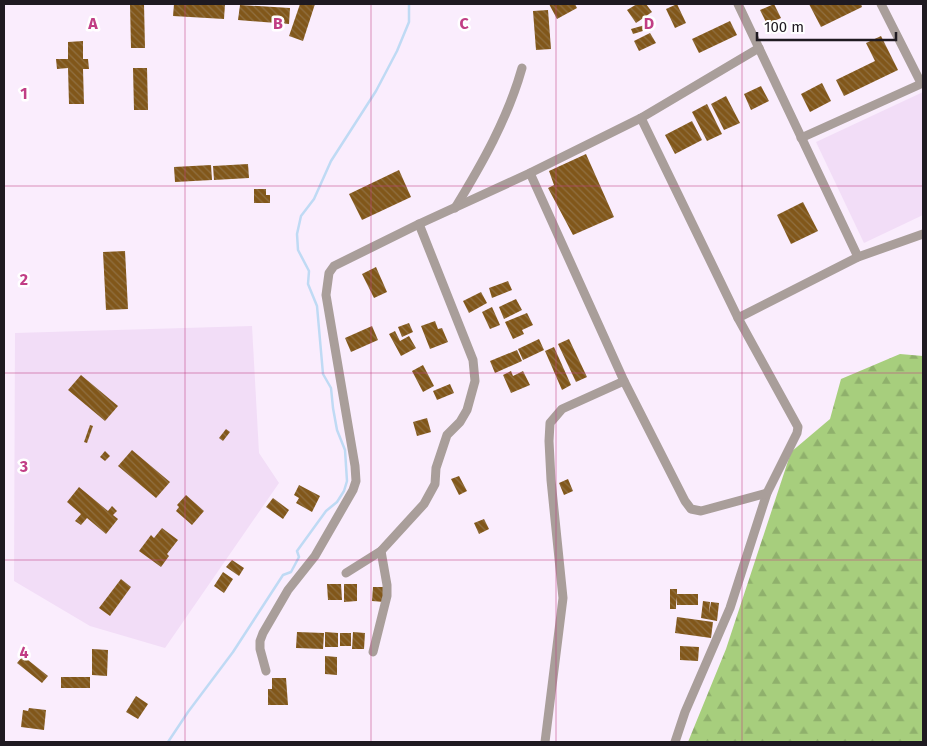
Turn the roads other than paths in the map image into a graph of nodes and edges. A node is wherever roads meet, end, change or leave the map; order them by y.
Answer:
1 (738, 4) edge
2 (881, 4) edge
3 (759, 48) junction
4 (522, 68) dead end
5 (922, 83) edge
6 (641, 118) junction
7 (801, 138) junction
8 (530, 173) junction
9 (454, 208) junction
10 (419, 224) junction
11 (923, 234) edge
12 (858, 257) junction
13 (738, 318) junction
14 (624, 381) junction
15 (767, 493) junction
16 (381, 551) junction
17 (346, 573) dead end
18 (373, 652) dead end
19 (266, 671) dead end
20 (545, 742) edge
21 (675, 742) edge

1 - 3 street
2 - 5 street
3 - 6 street
3 - 7 street
4 - 9 street
5 - 7 street
6 - 8 street
6 - 13 street
7 - 12 street
8 - 9 street
8 - 14 street
9 - 10 street
10 - 16 street
10 - 19 street
11 - 12 street
12 - 13 street
13 - 15 street
14 - 15 street
14 - 20 street
15 - 21 street
16 - 17 street
16 - 18 street

